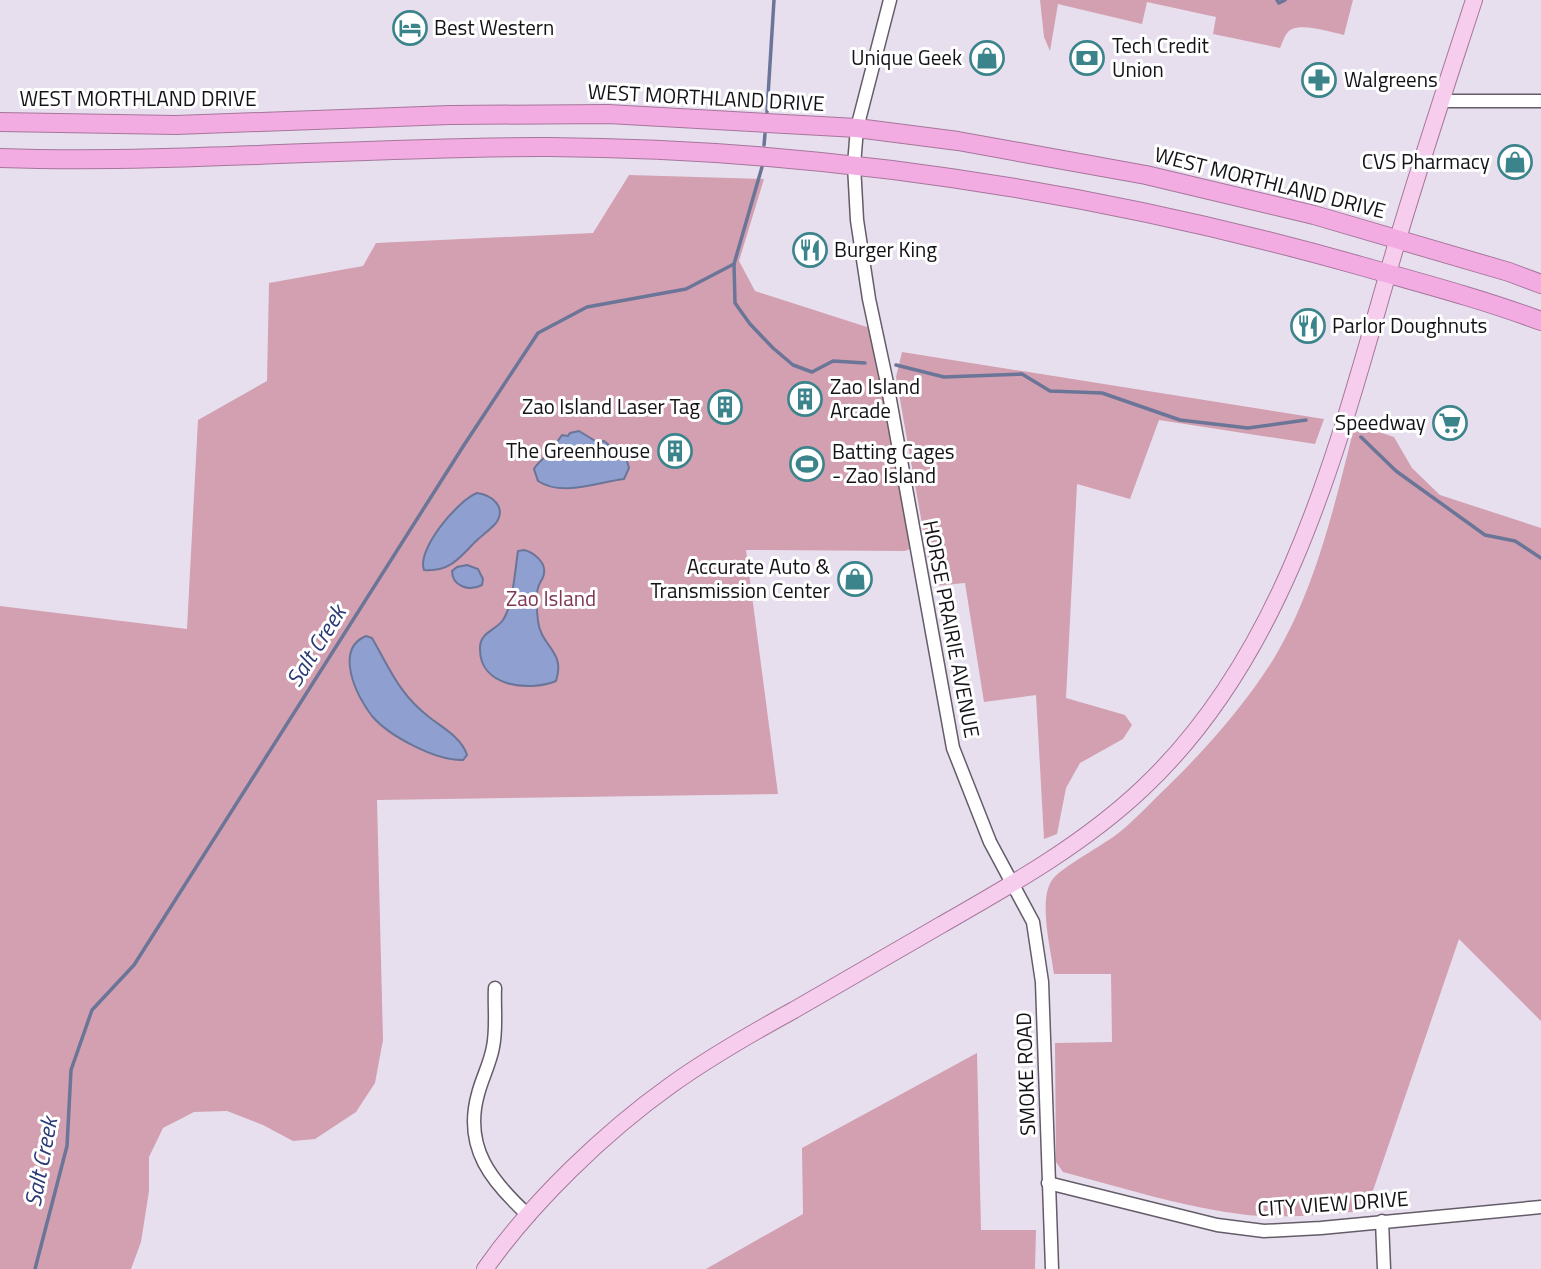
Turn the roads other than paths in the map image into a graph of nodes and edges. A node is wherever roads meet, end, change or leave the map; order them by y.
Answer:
1 (890, 0) edge
2 (1474, 0) edge
3 (1441, 101) junction
4 (1541, 101) edge
5 (0, 122) edge
6 (857, 128) junction
7 (0, 158) edge
8 (854, 165) junction
9 (1398, 239) junction
10 (1388, 273) junction
11 (1541, 284) edge
12 (1541, 321) edge
13 (1014, 884) junction
14 (495, 988) dead end
15 (1048, 1183) junction
16 (1541, 1207) edge
17 (529, 1216) junction
18 (1382, 1221) junction
19 (485, 1269) edge
20 (1052, 1269) edge
21 (1384, 1269) edge

1 - 6 street, HORSE PRAIRIE AVENUE
2 - 3 main road
3 - 4 street
3 - 9 main road
5 - 6 highway, WEST MORTHLAND DRIVE
6 - 8 street, HORSE PRAIRIE AVENUE
6 - 9 highway, WEST MORTHLAND DRIVE
7 - 8 highway
8 - 10 highway
8 - 13 street, HORSE PRAIRIE AVENUE
9 - 10 main road
9 - 11 highway, WEST MORTHLAND DRIVE
10 - 12 highway
10 - 13 main road
13 - 15 street, SMOKE ROAD
13 - 17 main road
14 - 17 street
15 - 18 street, CITY VIEW DRIVE
15 - 20 street, SMOKE ROAD
16 - 18 street, CITY VIEW DRIVE
17 - 19 main road
18 - 21 street

